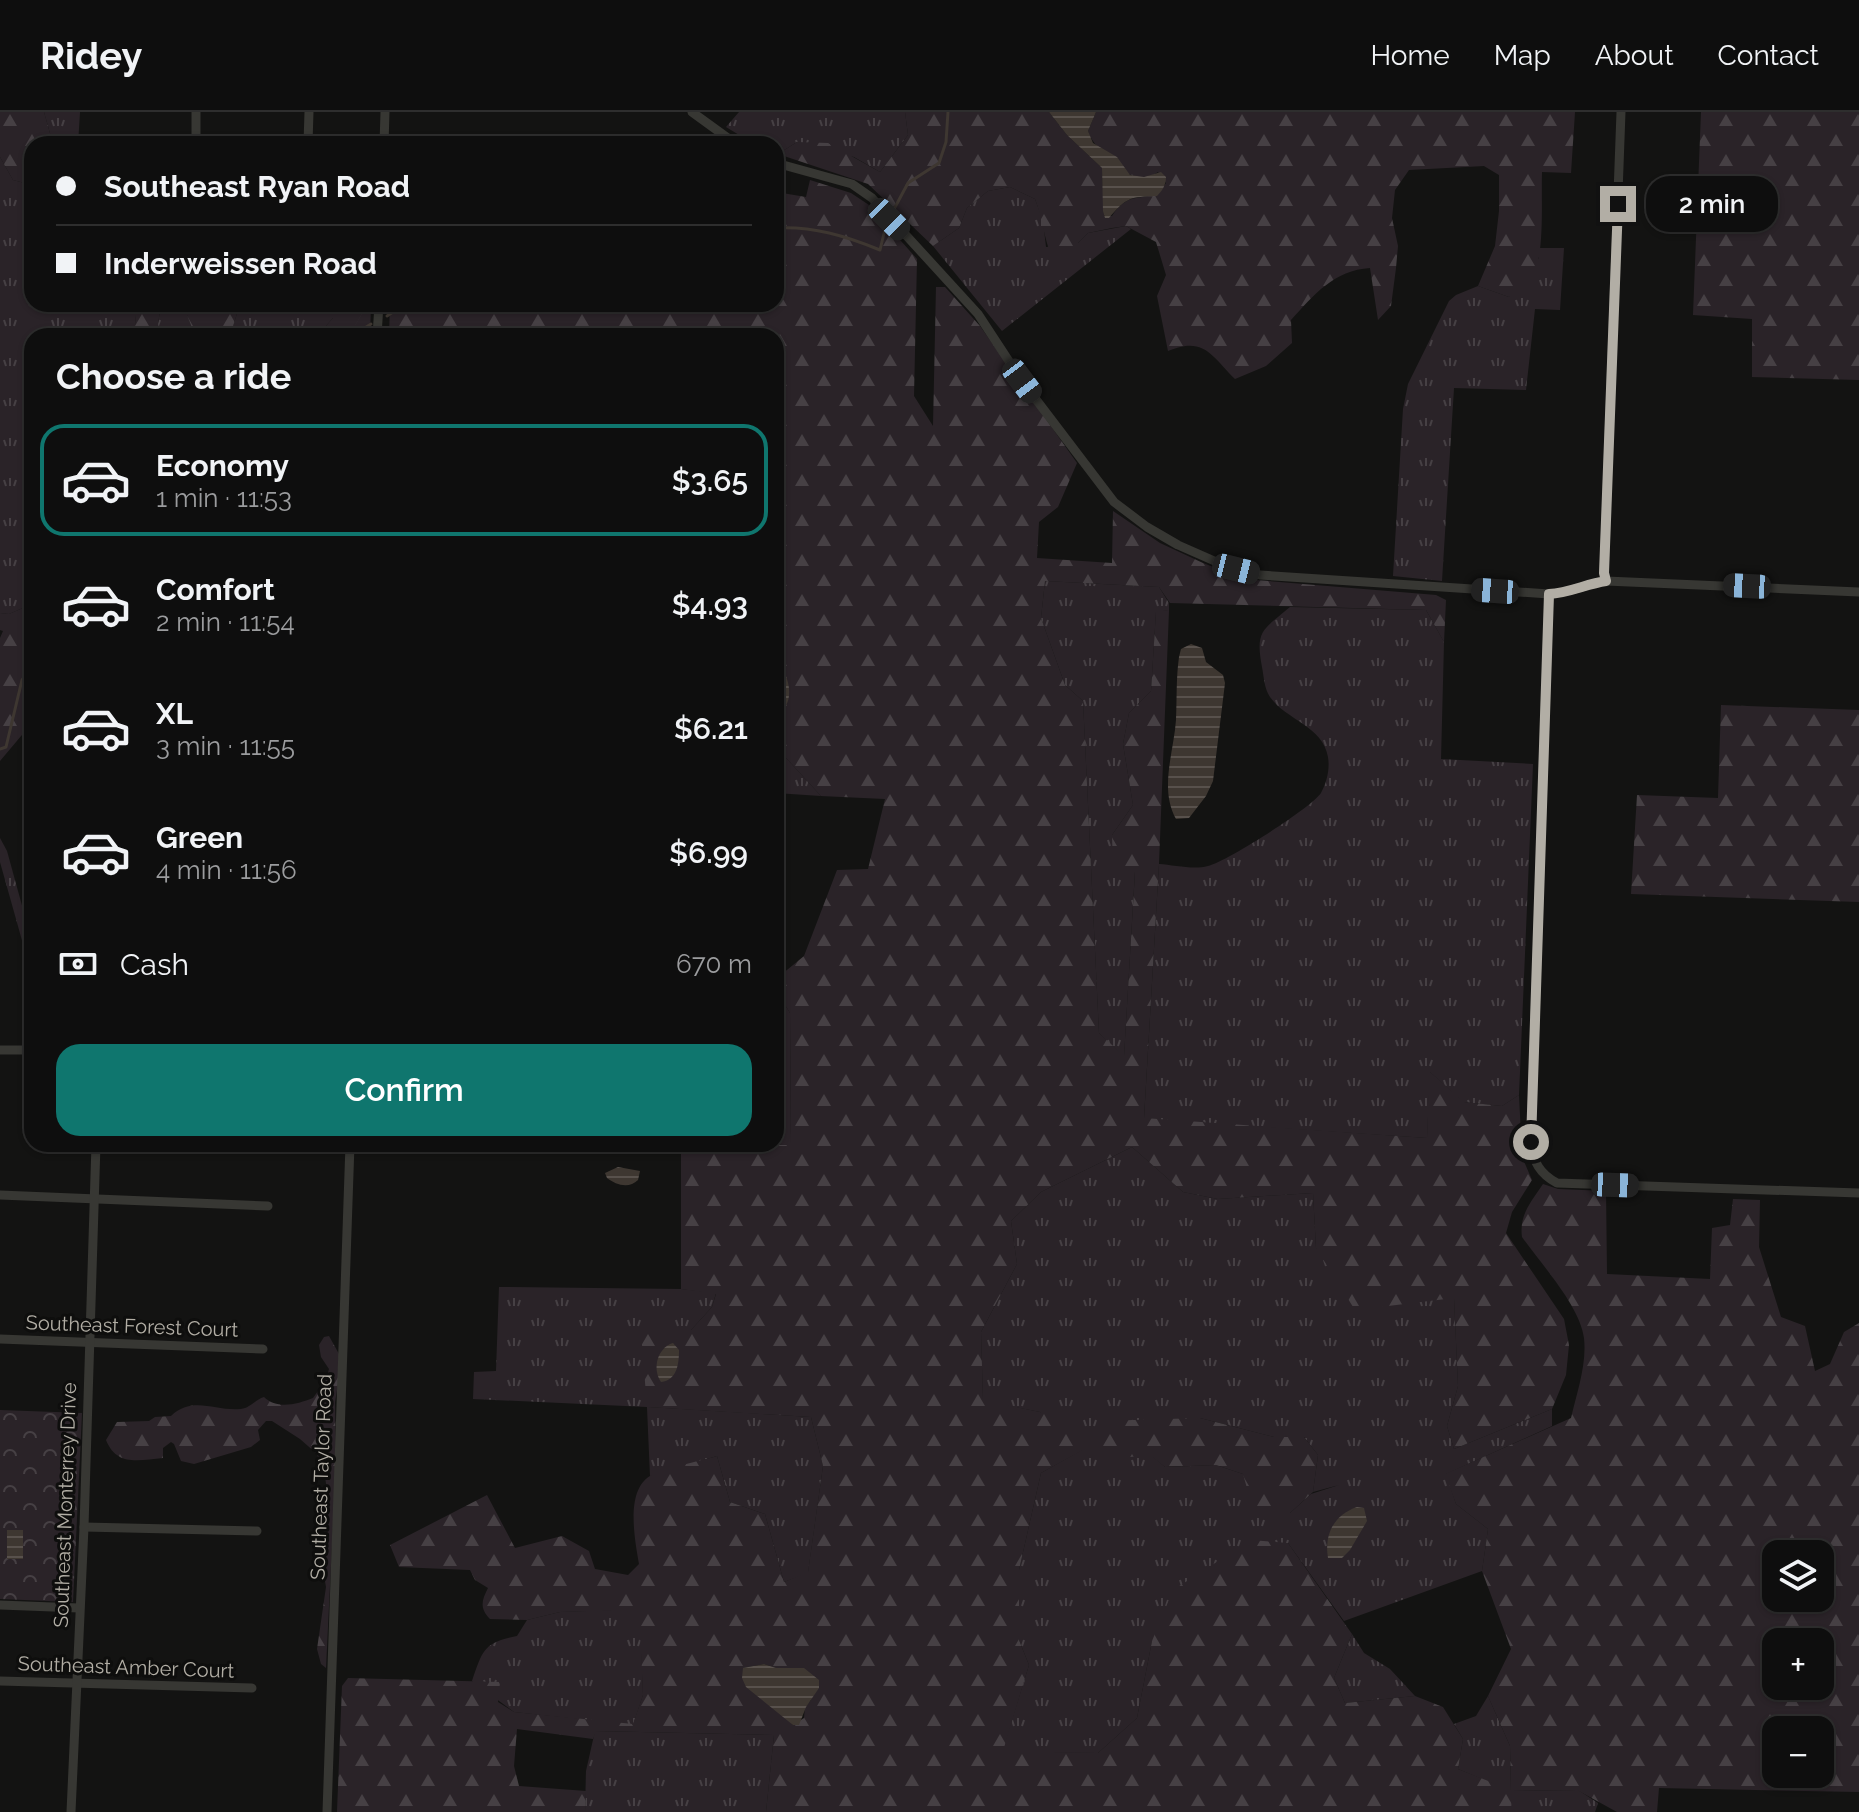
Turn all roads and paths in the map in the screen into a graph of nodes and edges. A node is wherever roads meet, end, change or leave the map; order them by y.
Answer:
1 (196, 112) edge
2 (309, 112) edge
3 (385, 112) edge
4 (692, 112) edge
5 (1621, 112) edge
6 (196, 136) edge
7 (308, 136) edge
8 (384, 136) edge
9 (725, 136) edge
10 (784, 165) edge
11 (1606, 581) junction
12 (1859, 592) edge
13 (1549, 594) junction
14 (0, 1050) edge
15 (24, 1050) edge
16 (96, 1152) edge
17 (350, 1152) edge
18 (1859, 1193) edge
19 (0, 1195) edge
20 (93, 1199) junction
21 (268, 1206) dead end
22 (0, 1339) edge
23 (88, 1343) junction
24 (263, 1349) dead end
25 (84, 1527) junction
26 (257, 1531) dead end
27 (0, 1605) edge
28 (79, 1608) junction
29 (0, 1681) edge
30 (76, 1683) junction
31 (252, 1688) dead end
32 (71, 1812) edge
33 (327, 1812) edge

1 - 6 street
2 - 7 street
3 - 8 street
4 - 9 street
5 - 11 street
10 - 13 street
11 - 12 street
11 - 13 street
13 - 18 street
14 - 15 street
16 - 20 street, Southeast Monterrey Drive
17 - 33 street, Southeast Taylor Road
19 - 20 street
20 - 21 street
20 - 23 street, Southeast Monterrey Drive
22 - 23 street, Southeast Forest Court
23 - 24 street, Southeast Forest Court
23 - 25 street, Southeast Monterrey Drive
25 - 26 street
25 - 28 street, Southeast Monterrey Drive
27 - 28 street
28 - 30 street, Southeast Monterrey Drive
29 - 30 street, Southeast Amber Court
30 - 31 street, Southeast Amber Court
30 - 32 street, Southeast Monterrey Drive

